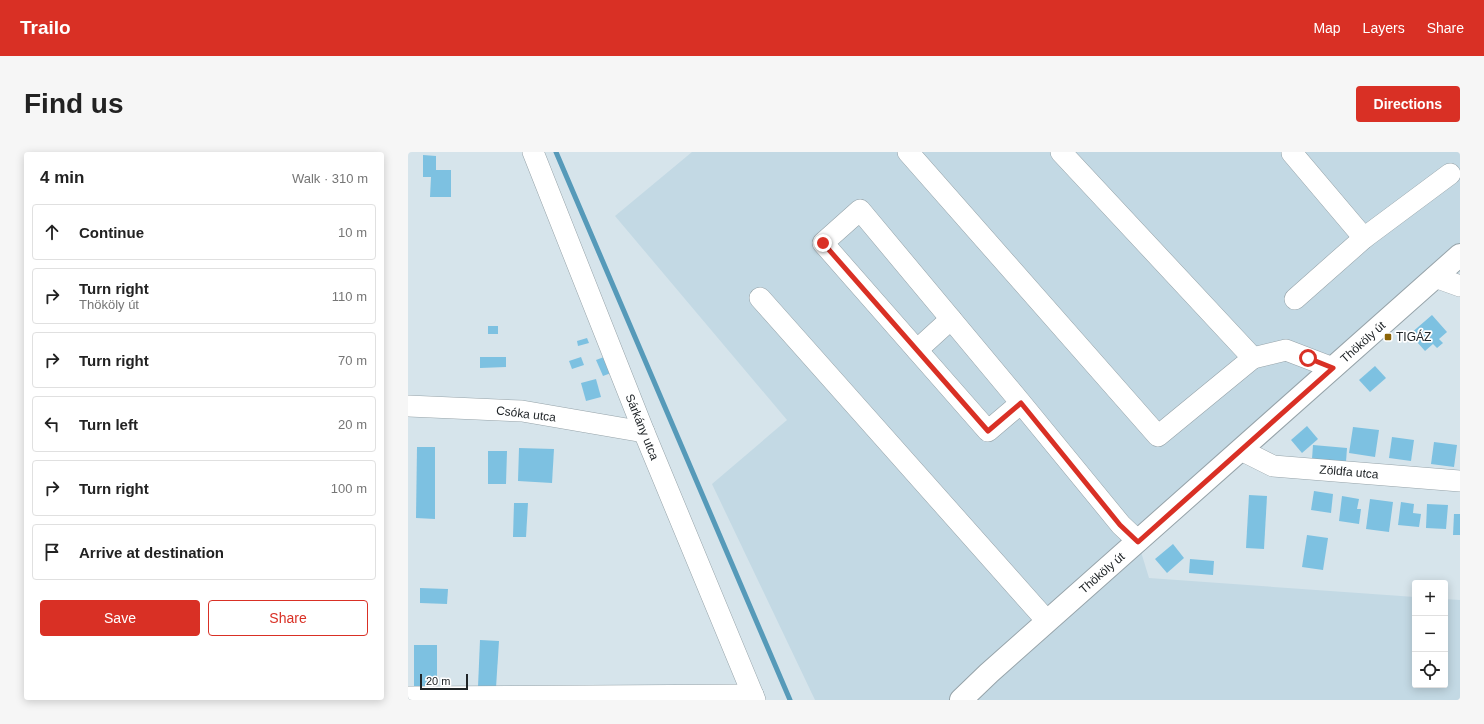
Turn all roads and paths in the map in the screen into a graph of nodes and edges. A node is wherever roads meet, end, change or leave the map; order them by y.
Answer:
1 (533, 152) edge
2 (1061, 152) edge
3 (1292, 152) edge
4 (918, 155) edge
5 (1450, 174) edge
6 (1364, 238) junction
7 (1460, 255) edge
8 (1434, 277) junction
9 (1460, 286) edge
10 (760, 298) dead end
11 (1295, 299) dead end
12 (951, 319) junction
13 (917, 350) junction
14 (1253, 358) junction
15 (1333, 368) junction
16 (1021, 403) junction
17 (408, 406) edge
18 (644, 432) junction
19 (1241, 450) junction
20 (1460, 481) edge
21 (1138, 542) junction
22 (1047, 621) junction
23 (408, 697) edge
24 (754, 698) edge
25 (961, 700) edge

1 - 18 street, Sárkány utca
2 - 14 street
3 - 6 street
4 - 14 street
5 - 6 street
6 - 11 street
7 - 8 main road, Thököly út
8 - 9 street
8 - 15 main road, Thököly út
10 - 22 street
12 - 13 street
12 - 13 street
12 - 16 street
13 - 16 street
14 - 15 street
15 - 19 main road, Thököly út
16 - 21 street
17 - 18 street, Csóka utca
18 - 24 street, Sárkány utca
19 - 20 street, Zöldfa utca
19 - 21 main road, Thököly út
21 - 22 main road, Thököly út
22 - 25 main road, Thököly út
23 - 24 street

